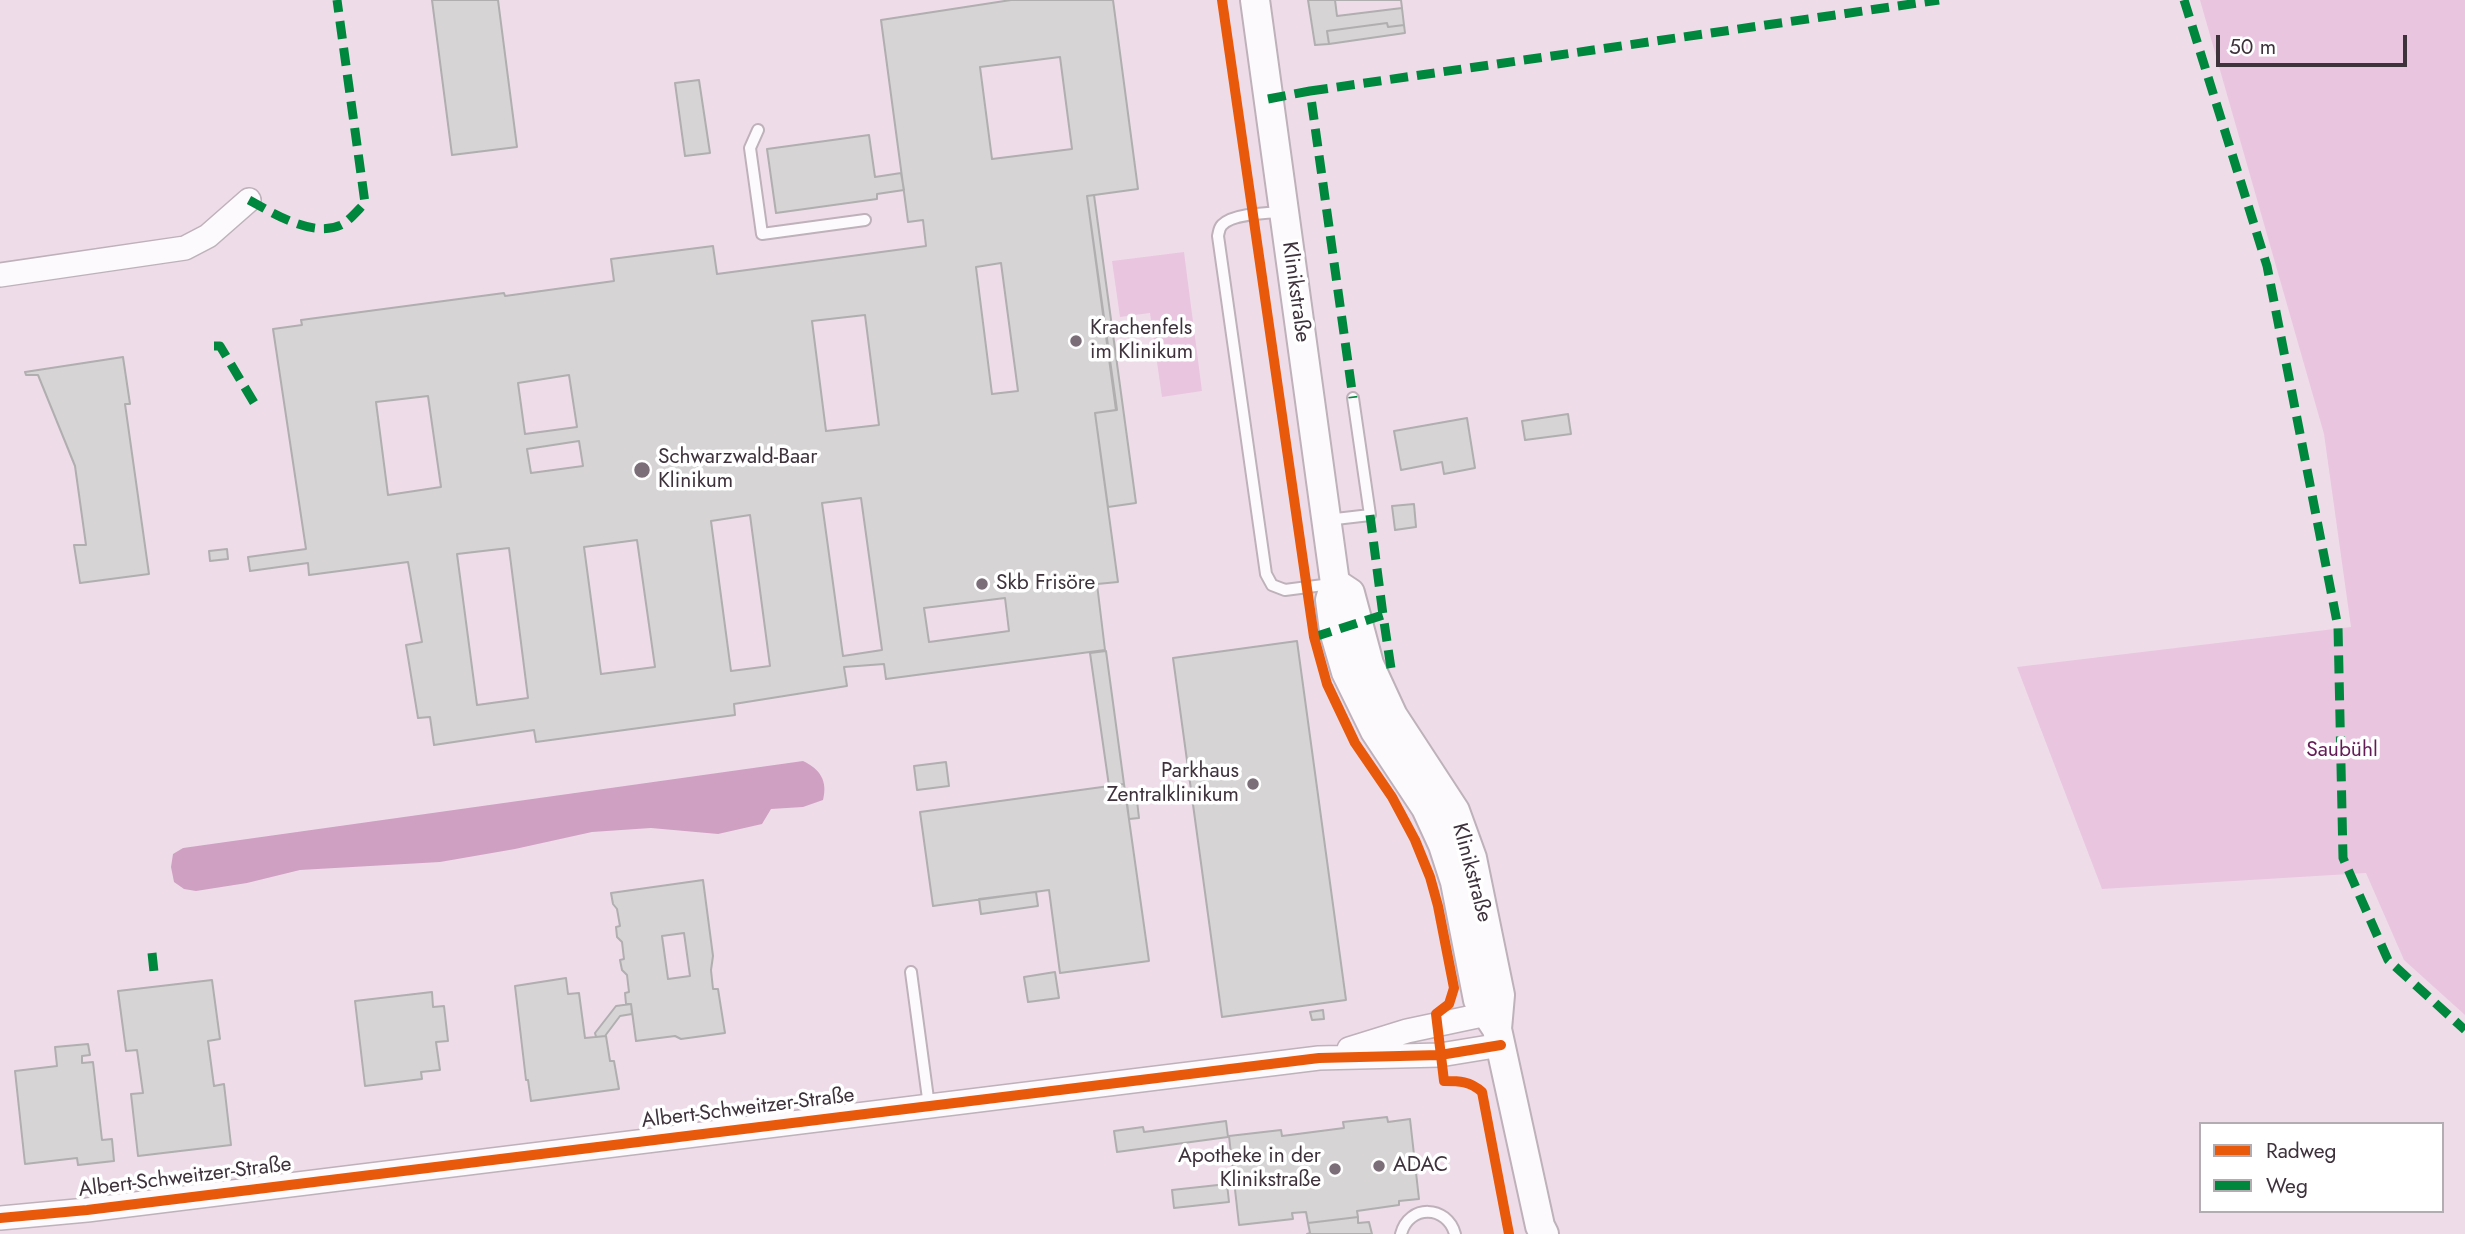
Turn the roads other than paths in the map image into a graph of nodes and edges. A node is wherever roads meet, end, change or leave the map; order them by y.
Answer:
1 (1255, 0) edge
2 (758, 130) dead end
3 (249, 200) dead end
4 (1284, 212) junction
5 (865, 220) dead end
6 (0, 275) edge
7 (1353, 398) dead end
8 (1326, 520) junction
9 (1335, 583) junction
10 (911, 972) dead end
11 (1495, 1029) junction
12 (1319, 1058) junction
13 (929, 1106) junction
14 (0, 1218) edge
15 (1541, 1231) edge
16 (1401, 1234) edge
17 (1455, 1234) edge

1 - 4 street, Klinikstraße
2 - 5 lane
3 - 6 street
4 - 8 street, Klinikstraße
4 - 9 lane
7 - 8 lane
8 - 9 street, Klinikstraße
9 - 11 street, Klinikstraße
10 - 13 lane
11 - 12 street, Albert-Schweitzer-Straße
11 - 12 street, Albert-Schweitzer-Straße
11 - 15 street, Klinikstraße
12 - 13 street, Albert-Schweitzer-Straße
13 - 14 street, Albert-Schweitzer-Straße
16 - 17 lane

